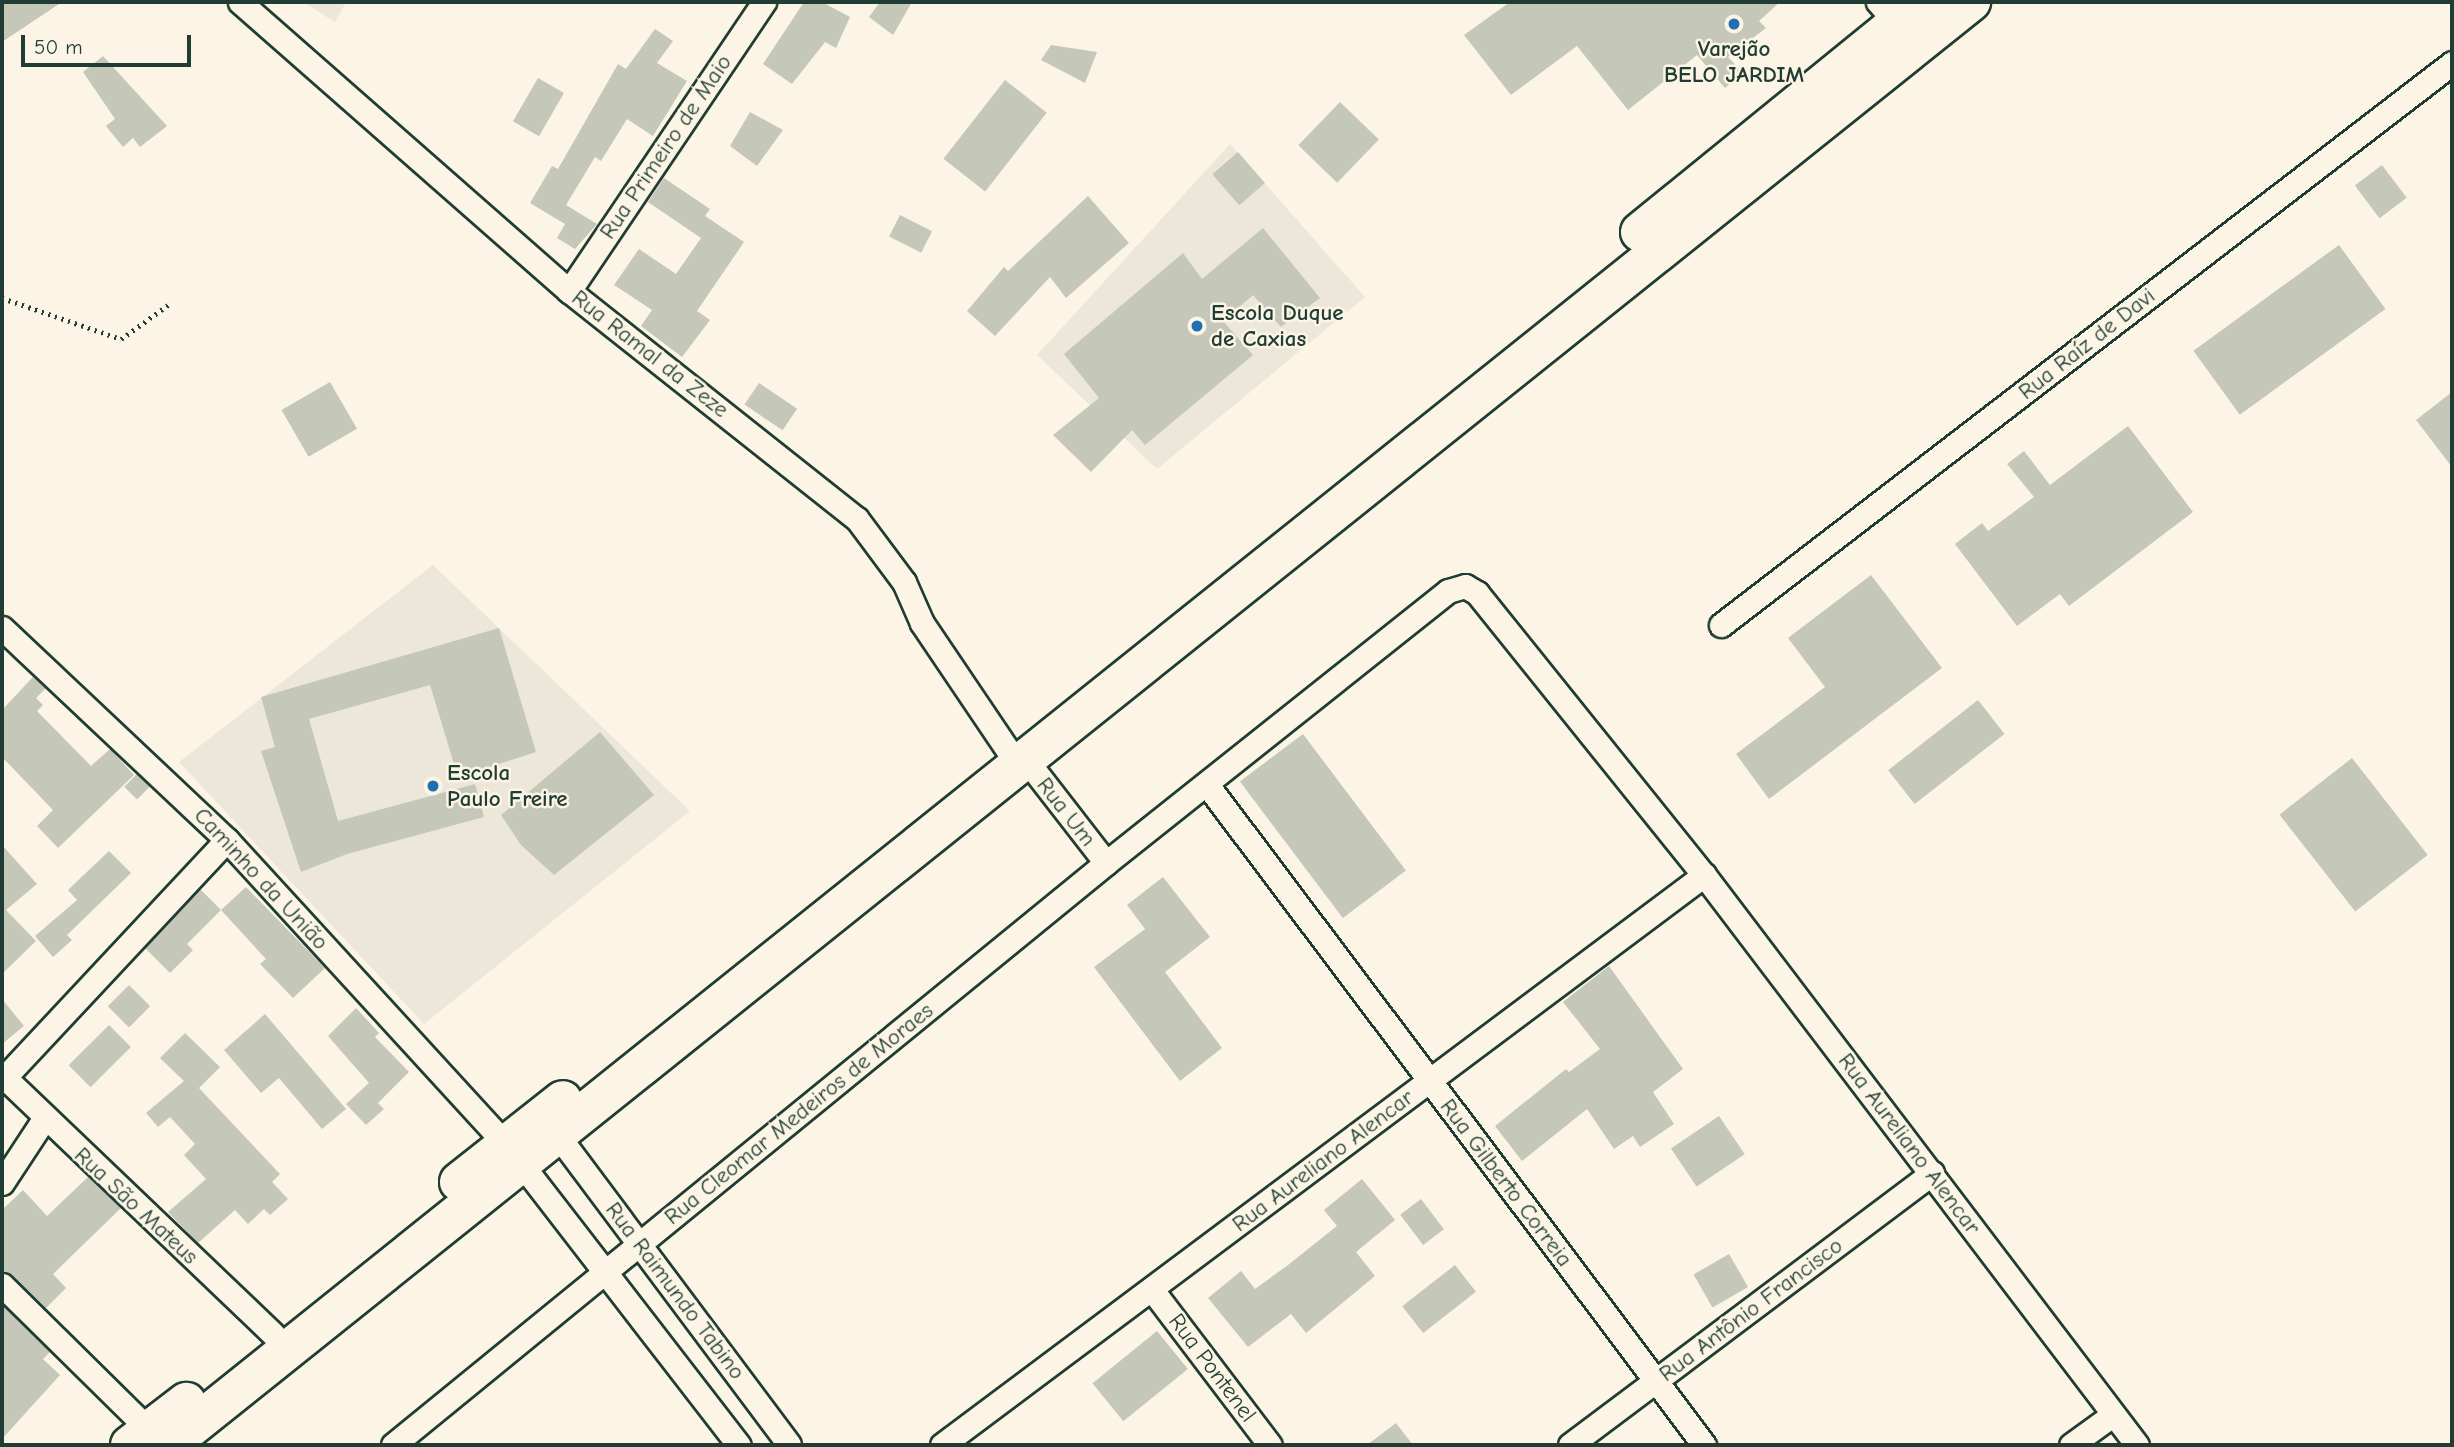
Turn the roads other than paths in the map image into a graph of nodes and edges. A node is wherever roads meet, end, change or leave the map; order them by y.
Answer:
1 (240, 2) edge
2 (764, 2) edge
3 (1971, 2) edge
4 (1899, 9) edge
5 (2452, 63) edge
6 (569, 292) junction
7 (1721, 625) dead end
8 (2, 628) edge
9 (1017, 755) junction
10 (1208, 786) junction
11 (227, 840) junction
12 (1105, 863) junction
13 (1704, 875) junction
14 (3, 1076) edge
15 (1428, 1081) junction
16 (44, 1119) junction
17 (559, 1137) junction
18 (515, 1155) junction
19 (1931, 1173) junction
20 (2, 1183) edge
21 (639, 1243) junction
22 (604, 1272) junction
23 (2, 1285) edge
24 (1153, 1291) junction
25 (273, 1334) junction
26 (1656, 1382) junction
27 (2111, 1416) junction
28 (149, 1440) edge
29 (393, 1445) edge
30 (739, 1445) edge
31 (789, 1445) edge
32 (942, 1445) edge
33 (1270, 1445) edge
34 (1570, 1445) edge
35 (1704, 1445) edge
36 (2071, 1445) edge
37 (2137, 1445) edge

1 - 6 street, Rua Ramal da Zeze
2 - 6 street, Rua Primeiro de Maio
3 - 9 highway
4 - 9 highway
5 - 7 street, Rua Raíz de Davi
6 - 9 street, Rua Ramal da Zeze
8 - 11 street, Caminho da União
9 - 12 street, Rua Um
9 - 17 highway
9 - 18 highway
10 - 12 street, Rua Cleomar Medeiros de Moraes
10 - 13 street, Rua Aureliano Alencar
10 - 15 street, Rua Gilberto Correia
11 - 14 street
11 - 18 street, Caminho da União
12 - 21 street, Rua Cleomar Medeiros de Moraes
13 - 15 street, Rua Aureliano Alencar
13 - 19 street, Rua Aureliano Alencar
14 - 16 street, Rua São Mateus
15 - 24 street, Rua Aureliano Alencar
15 - 26 street, Rua Gilberto Correia
16 - 20 street
16 - 25 street, Rua São Mateus
17 - 18 highway
17 - 21 street, Rua Raimundo Tabino
18 - 22 street, Rua Raimundo Tabino
18 - 25 highway
18 - 28 highway
19 - 26 street, Rua Antônio Francisco
19 - 27 street, Rua Aureliano Alencar
21 - 22 street, Rua Cleomar Medeiros de Moraes
21 - 31 street, Rua Raimundo Tabino
22 - 29 street, Rua Cleomar Medeiros de Moraes
22 - 30 street, Rua Raimundo Tabino
23 - 28 street
24 - 32 street, Rua Aureliano Alencar
24 - 33 street, Rua Pontenel
25 - 28 highway
26 - 34 street, Rua Antônio Francisco
26 - 35 street, Rua Gilberto Correia
27 - 36 street
27 - 37 street, Rua Aureliano Alencar

